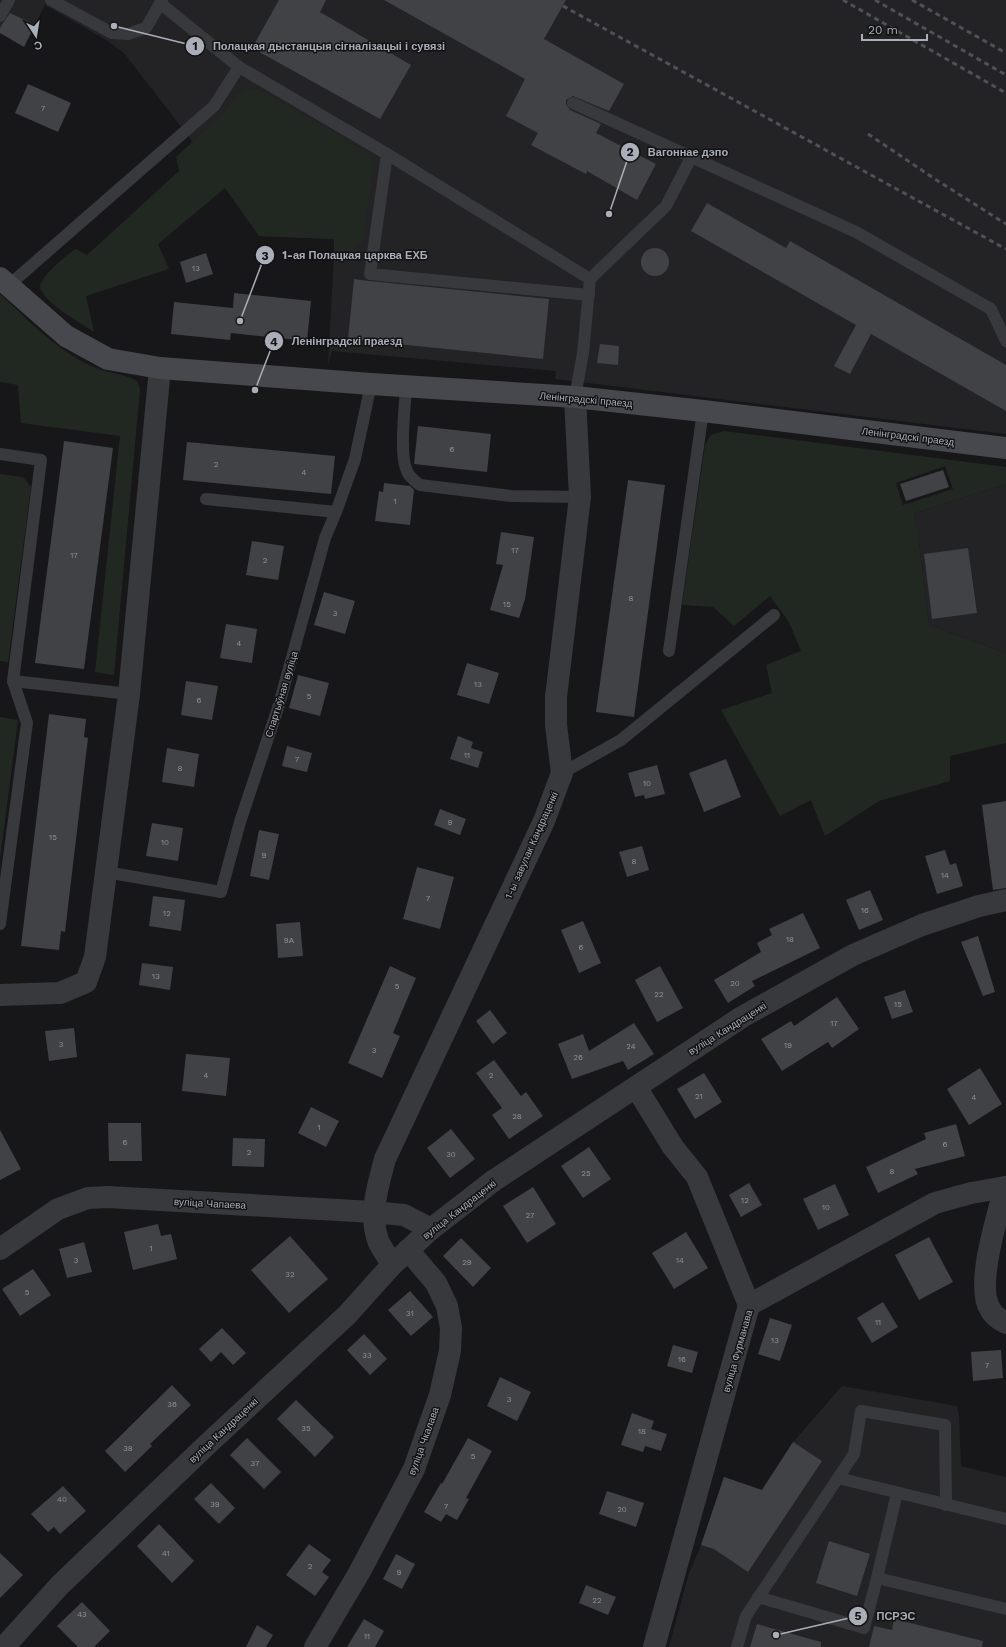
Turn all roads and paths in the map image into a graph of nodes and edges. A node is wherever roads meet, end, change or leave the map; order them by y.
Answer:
1 (9, 0) edge
2 (51, 0) edge
3 (161, 2) edge
4 (0, 16) edge
5 (239, 67) junction
6 (573, 103) dead end
7 (388, 154) junction
8 (692, 156) junction
9 (590, 279) junction
10 (4, 282) edge
11 (589, 295) junction
12 (1006, 341) edge
13 (160, 368) junction
14 (371, 384) junction
15 (406, 387) junction
16 (575, 397) junction
17 (703, 411) junction
18 (1006, 448) edge
19 (0, 454) edge
20 (580, 497) junction
21 (206, 499) dead end
22 (336, 512) junction
23 (774, 615) dead end
24 (669, 651) dead end
25 (13, 681) junction
26 (129, 694) junction
27 (562, 773) junction
28 (106, 872) junction
29 (1006, 900) edge
30 (0, 924) edge
31 (0, 995) edge
32 (636, 1087) junction
33 (1006, 1187) edge
34 (373, 1212) junction
35 (431, 1228) junction
36 (0, 1249) edge
37 (408, 1250) junction
38 (392, 1264) junction
39 (749, 1305) junction
40 (1006, 1323) edge
41 (838, 1478) junction
42 (897, 1493) junction
43 (946, 1505) junction
44 (1006, 1519) edge
45 (876, 1578) junction
46 (758, 1597) junction
47 (1006, 1609) edge
48 (4, 1647) edge
49 (314, 1647) edge
50 (654, 1647) edge
51 (737, 1647) edge

1 - 4 lane
2 - 3 lane
3 - 5 lane
5 - 7 lane
5 - 10 lane
6 - 8 lane
7 - 9 lane
7 - 11 lane
8 - 9 lane
8 - 12 lane
9 - 11 lane
10 - 13 street, Ленінградскі праезд
11 - 16 lane
13 - 14 street, Ленінградскі праезд
13 - 26 street
14 - 15 street, Ленінградскі праезд
14 - 22 lane, Спартыўная вуліца
15 - 16 street, Ленінградскі праезд
15 - 20 lane
16 - 17 street, Ленінградскі праезд
16 - 20 street, 1-ы завулак Кандраценкі
17 - 18 street, Ленінградскі праезд
17 - 24 lane
19 - 25 lane
20 - 27 street, 1-ы завулак Кандраценкі
21 - 22 lane
22 - 28 lane, Спартыўная вуліца
23 - 27 lane
25 - 26 lane
25 - 30 lane
26 - 28 street
27 - 34 street, 1-ы завулак Кандраценкі
28 - 31 street
29 - 32 street, вуліца Кандраценкі
32 - 35 street, вуліца Кандраценкі
32 - 39 street
33 - 39 street, вуліца Фурманава
33 - 40 street, вуліца Фурманава
34 - 35 street, вуліца Чапаева
34 - 36 street, вуліца Чапаева
34 - 38 street, 1-ы завулак Кандраценкі
35 - 37 street, вуліца Кандраценкі
37 - 38 street, вуліца Кандраценкі
37 - 49 street, вуліца Чкалава
38 - 48 street, вуліца Кандраценкі
39 - 50 street, вуліца Фурманава
41 - 42 lane
41 - 43 lane
41 - 46 lane
42 - 43 lane
42 - 45 lane
43 - 44 lane
45 - 46 lane
45 - 47 lane
46 - 51 lane

